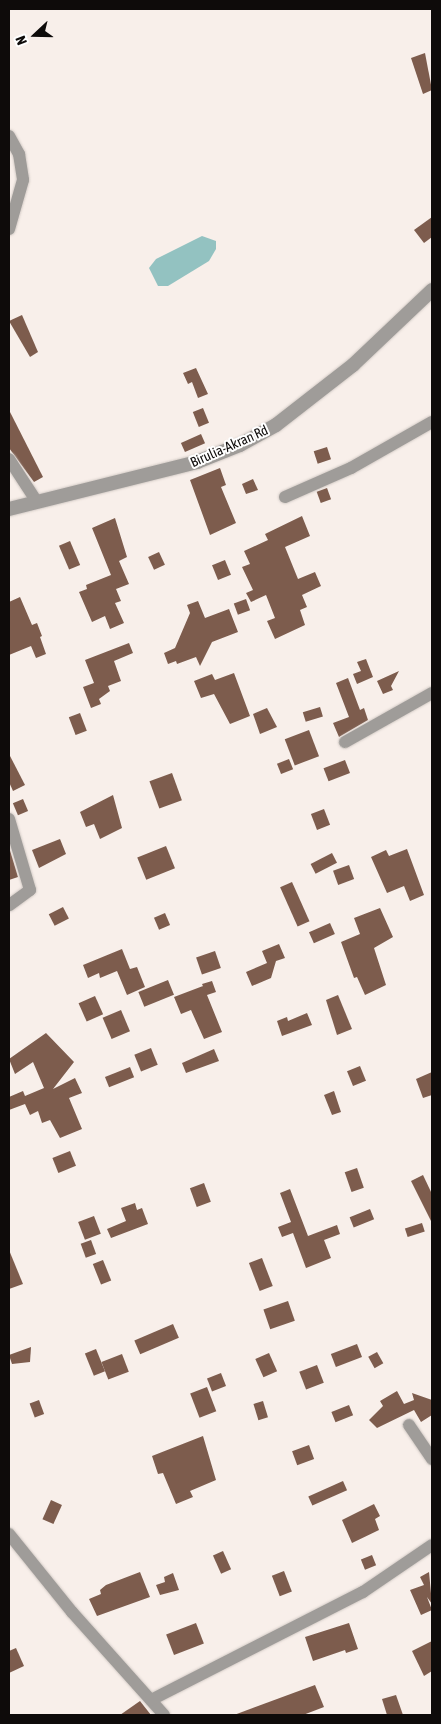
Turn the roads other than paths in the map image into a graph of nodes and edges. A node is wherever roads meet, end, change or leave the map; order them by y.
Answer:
1 (9, 136) edge
2 (9, 229) edge
3 (432, 290) edge
4 (432, 422) edge
5 (9, 459) edge
6 (285, 498) dead end
7 (37, 502) junction
8 (9, 509) edge
9 (432, 693) edge
10 (345, 742) dead end
11 (9, 819) edge
12 (9, 905) edge
13 (409, 1425) dead end
14 (432, 1459) edge
15 (9, 1534) edge
16 (432, 1544) edge
17 (151, 1700) junction
18 (164, 1715) edge

1 - 2 street
3 - 7 street, Birulia-Akran Rd
4 - 6 street
5 - 7 street
7 - 8 street, Birulia-Akran Rd
9 - 10 street
11 - 12 street
13 - 14 street
15 - 17 street
16 - 17 street
17 - 18 street

